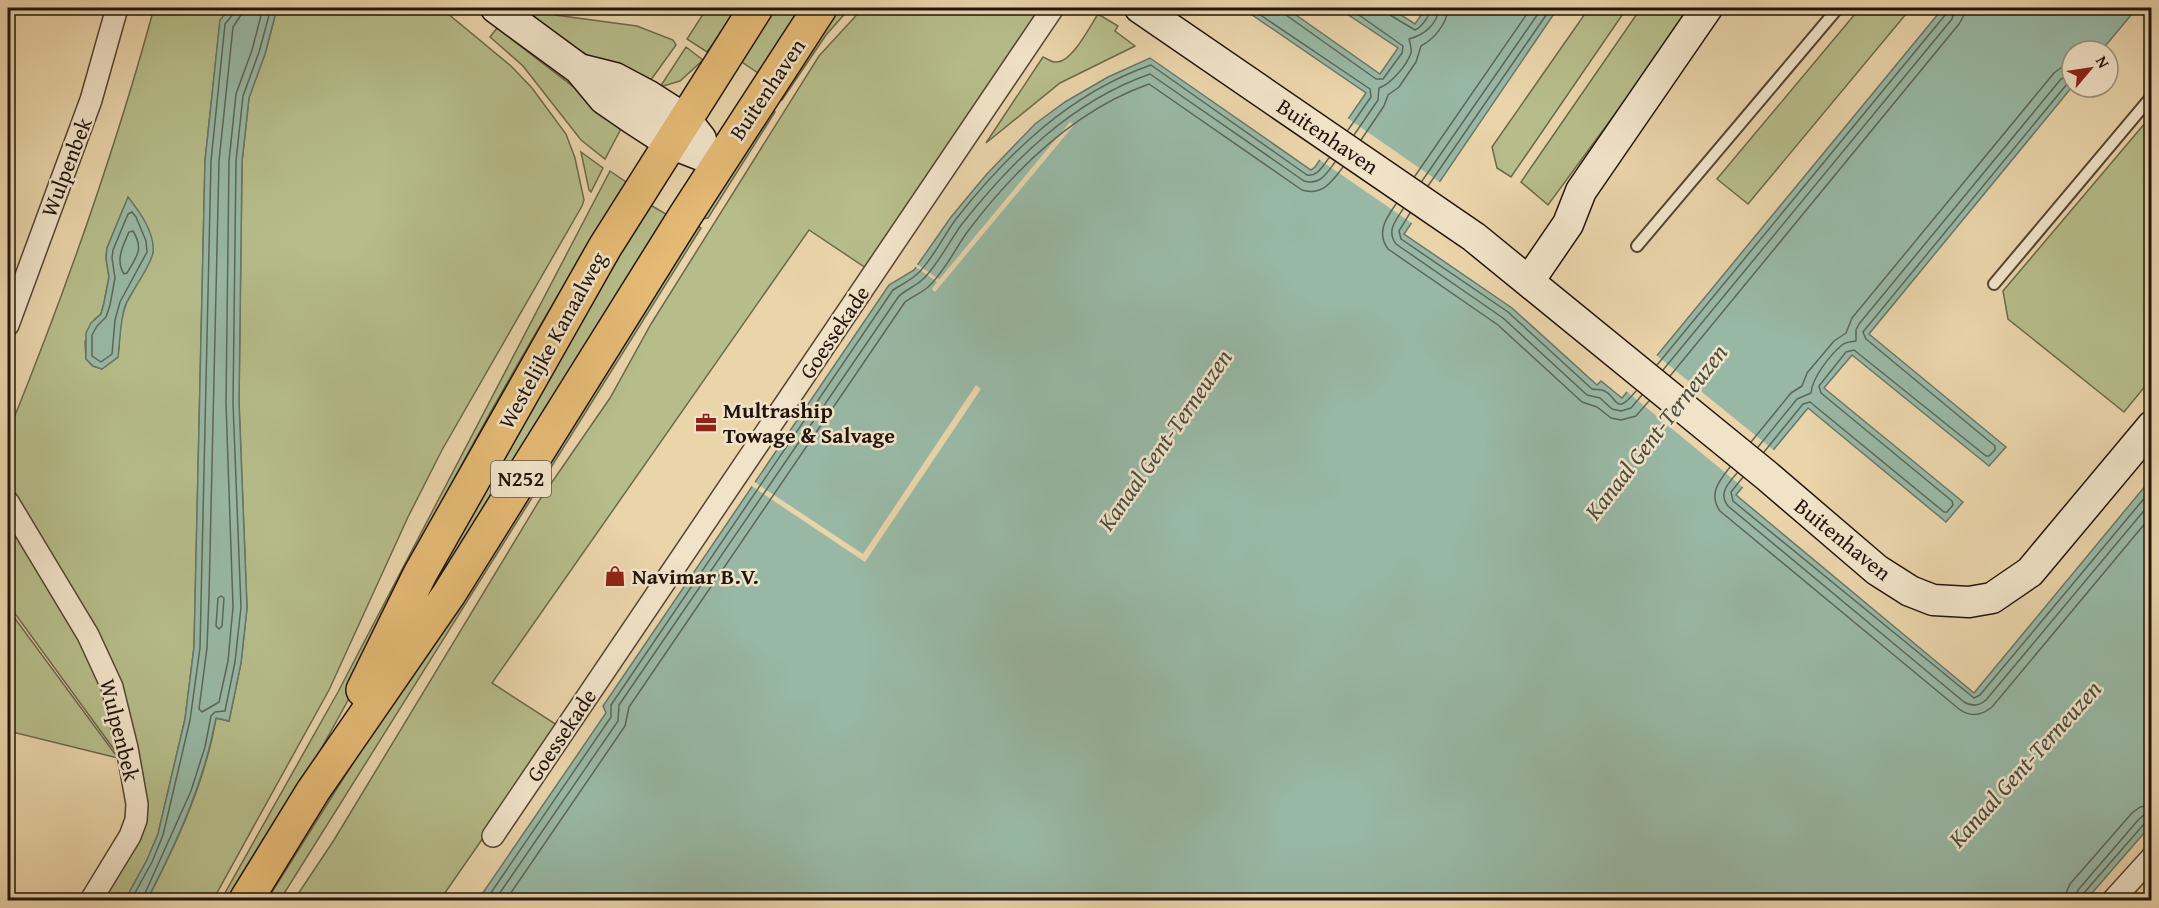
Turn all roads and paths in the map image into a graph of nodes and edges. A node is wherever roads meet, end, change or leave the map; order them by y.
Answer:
1 (117, 8) edge
2 (496, 8) edge
3 (756, 8) edge
4 (1053, 8) edge
5 (1140, 8) edge
6 (1707, 8) edge
7 (1838, 8) edge
8 (820, 10) edge
9 (2151, 96) edge
10 (678, 131) junction
11 (719, 162) junction
12 (1637, 246) dead end
13 (1521, 274) junction
14 (1994, 284) dead end
15 (8, 325) edge
16 (2151, 426) edge
17 (8, 502) edge
18 (313, 791) junction
19 (493, 836) dead end
20 (2151, 857) edge
21 (91, 900) edge
22 (246, 900) edge
23 (2113, 900) edge

1 - 15 street, Wulpenbek
2 - 10 main road
3 - 10 main road, N252
4 - 19 street, Goessekade
5 - 13 main road, Buitenhaven
6 - 13 main road
7 - 12 lane
8 - 11 main road, Buitenhaven / N252
9 - 14 lane
10 - 11 main road
10 - 18 main road, Westelijke Kanaalweg / N252
11 - 18 main road, Westelijke Kanaalweg / N252
13 - 16 main road, Buitenhaven
17 - 21 street, Wulpenbek
18 - 22 main road, Westelijke Kanaalweg / N252
20 - 23 street

